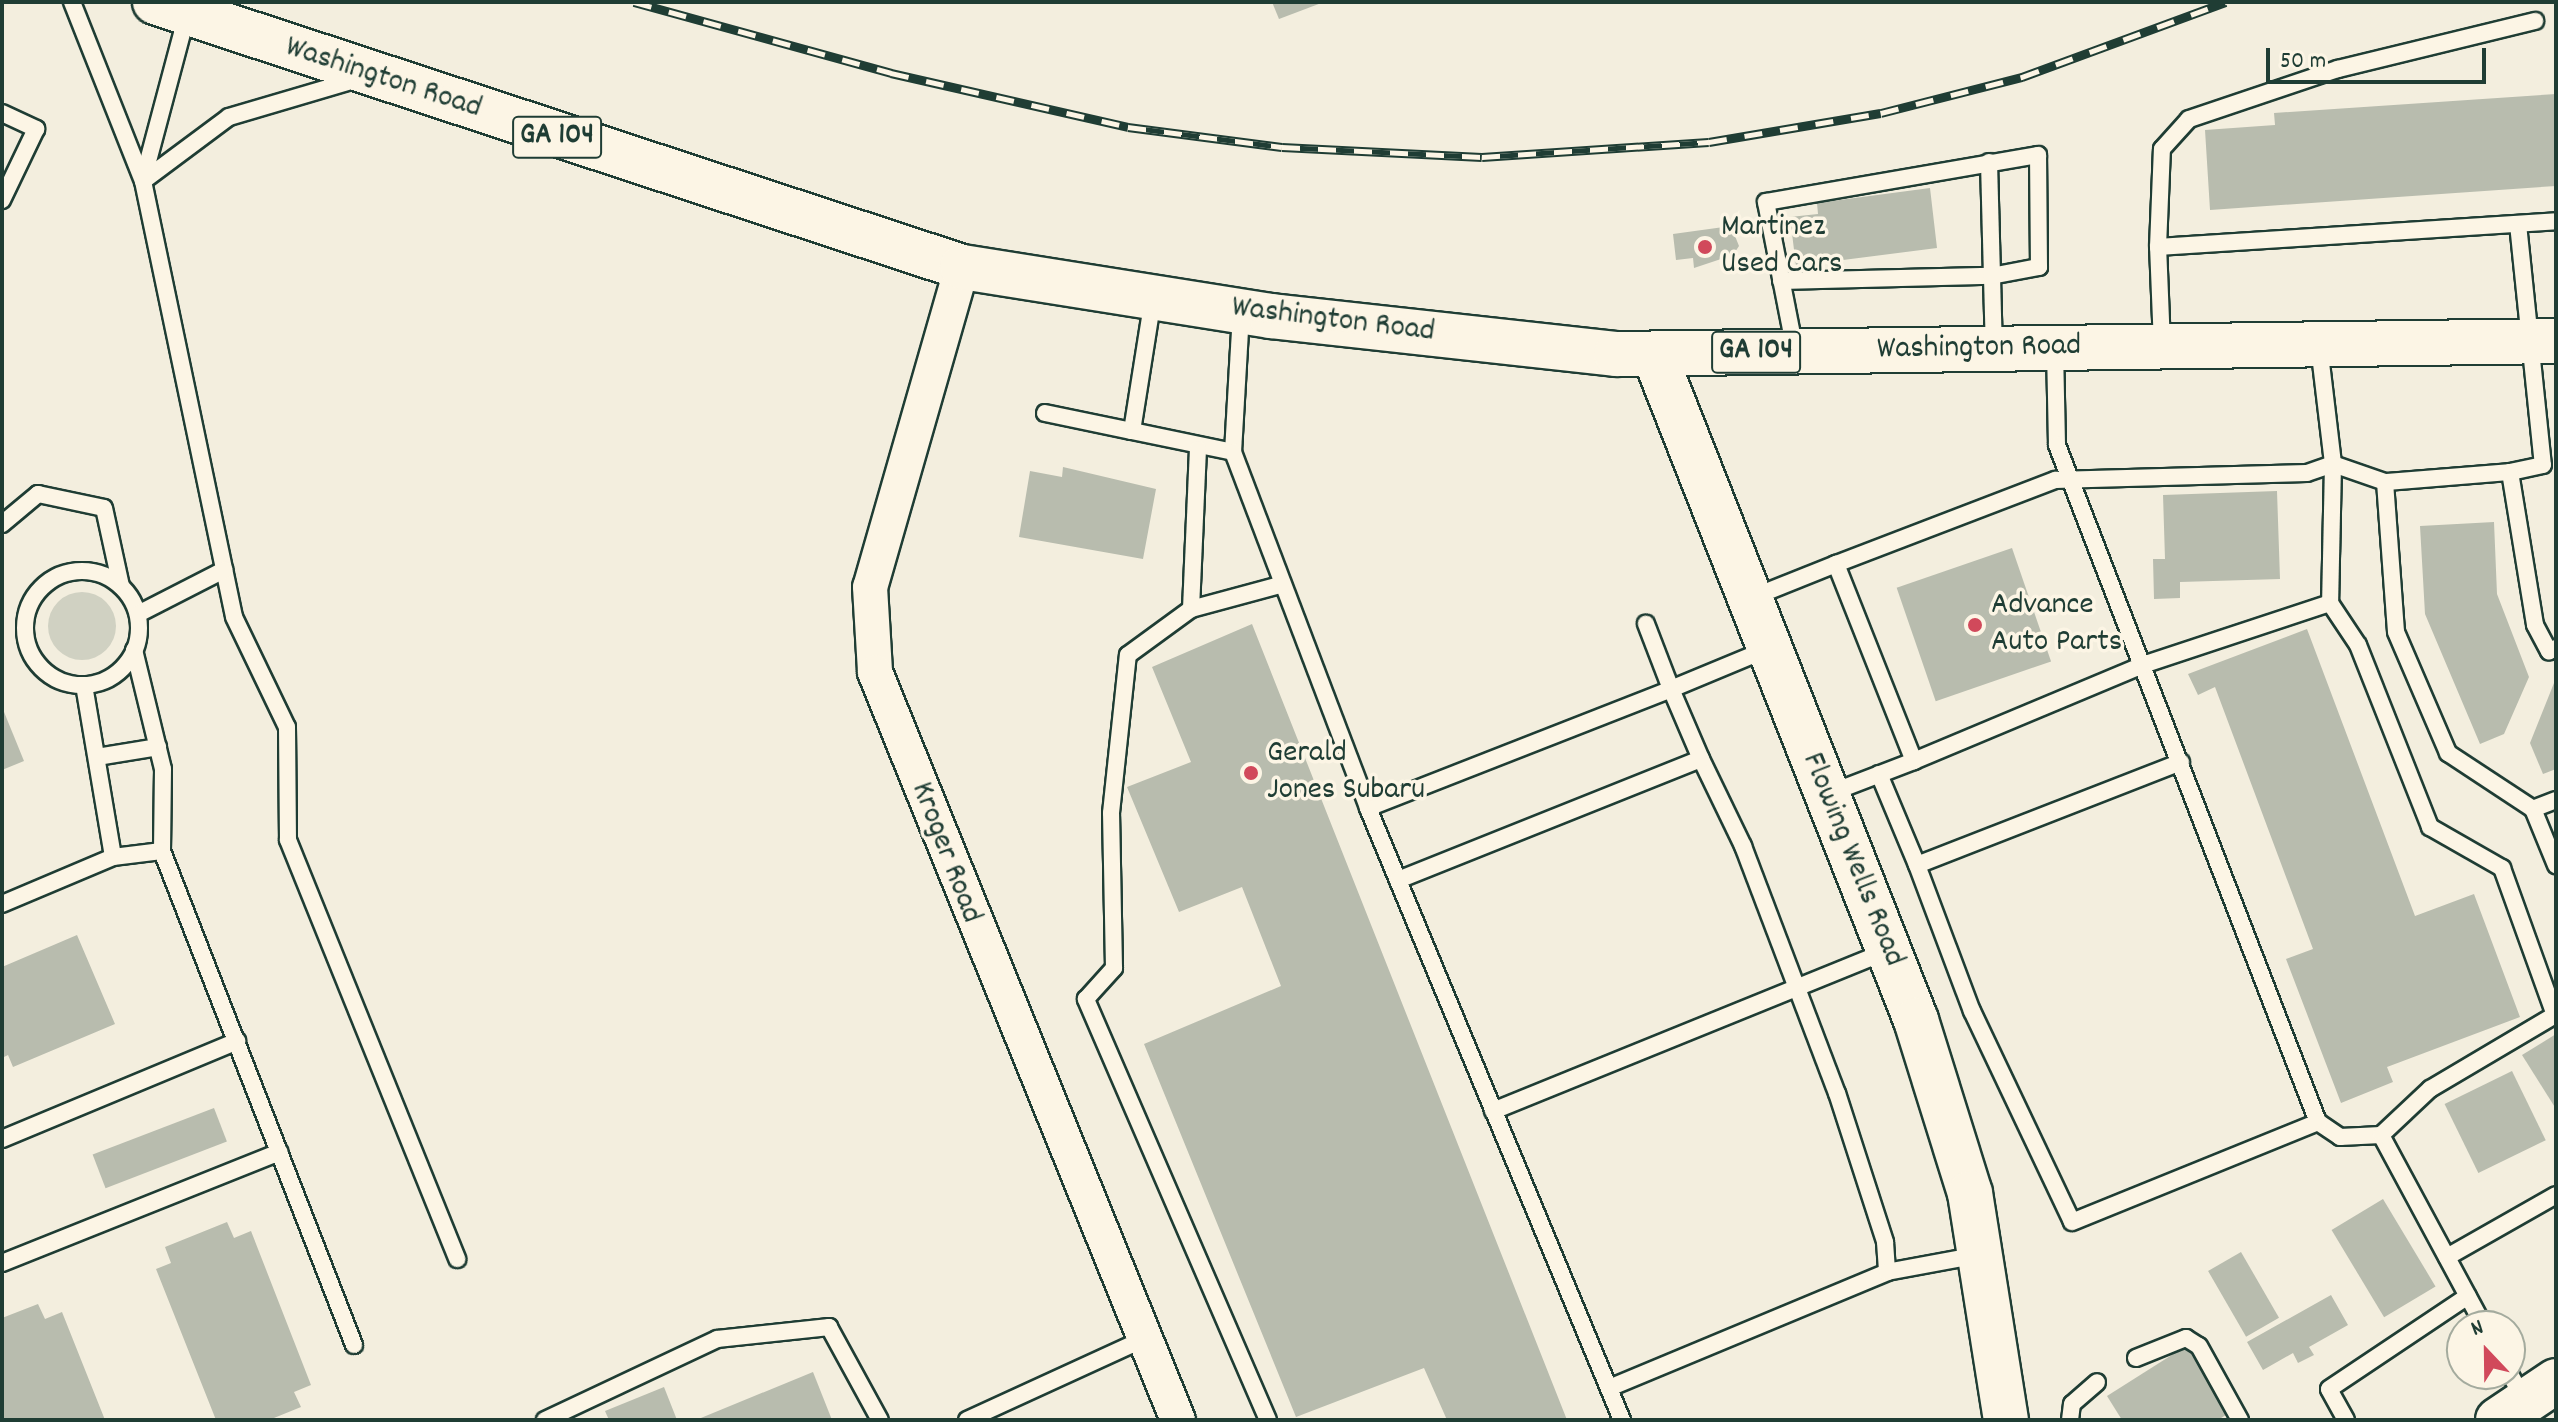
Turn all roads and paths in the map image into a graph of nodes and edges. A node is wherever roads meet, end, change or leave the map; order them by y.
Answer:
1 (72, 2) edge
2 (171, 8) edge
3 (2535, 21) dead end
4 (372, 76) junction
5 (2, 113) edge
6 (1989, 162) junction
7 (9, 170) edge
8 (143, 181) junction
9 (2, 200) edge
10 (2556, 221) edge
11 (2518, 224) junction
12 (2158, 247) junction
13 (962, 267) junction
14 (1991, 276) junction
15 (1781, 281) junction
16 (1154, 297) junction
17 (1241, 311) junction
18 (2545, 341) edge
19 (2319, 344) junction
20 (2162, 347) junction
21 (1994, 348) junction
22 (2055, 348) junction
23 (1795, 352) junction
24 (1654, 354) junction
25 (1045, 413) dead end
26 (1132, 431) junction
27 (1198, 449) junction
28 (1233, 452) junction
29 (2333, 464) junction
30 (2550, 465) edge
31 (2510, 472) junction
32 (2073, 482) junction
33 (2385, 482) junction
34 (2, 524) edge
35 (1836, 564) junction
36 (224, 570) junction
37 (1280, 585) junction
38 (121, 586) junction
39 (1749, 598) junction
40 (2330, 603) junction
41 (1191, 609) junction
42 (138, 614) junction
43 (1646, 624) dead end
44 (1769, 648) junction
45 (2556, 648) edge
46 (134, 650) junction
47 (2143, 665) junction
48 (84, 685) junction
49 (1671, 689) junction
50 (158, 747) junction
51 (97, 757) junction
52 (1701, 759) junction
53 (1914, 761) junction
54 (2181, 762) junction
55 (1879, 774) junction
56 (1826, 794) junction
57 (2556, 800) edge
58 (1368, 808) junction
59 (2533, 809) junction
60 (162, 851) junction
61 (113, 857) junction
62 (1917, 865) junction
63 (2556, 865) edge
64 (1398, 880) junction
65 (2, 904) edge
66 (1889, 951) junction
67 (1797, 986) junction
68 (237, 1041) junction
69 (1493, 1111) junction
70 (2318, 1122) junction
71 (2381, 1135) junction
72 (2, 1139) edge
73 (280, 1152) junction
74 (2556, 1195) edge
75 (1981, 1255) junction
76 (2447, 1257) junction
77 (457, 1259) dead end
78 (2, 1263) edge
79 (1887, 1272) junction
80 (2468, 1296) junction
81 (2475, 1310) edge
82 (1144, 1339) junction
83 (354, 1345) dead end
84 (2136, 1358) dead end
85 (2097, 1382) dead end
86 (1609, 1388) junction
87 (1994, 1407) edge
88 (545, 1420) edge
89 (880, 1420) edge
90 (967, 1420) edge
91 (1178, 1420) edge
92 (1268, 1420) edge
93 (1622, 1420) edge
94 (2070, 1420) edge
95 (2240, 1420) edge
96 (2346, 1420) edge

1 - 8 lane
2 - 4 main road, Washington Road / GA 104
2 - 8 lane
3 - 12 lane
4 - 8 lane
4 - 13 main road, Washington Road / GA 104
5 - 7 lane
6 - 14 lane
6 - 14 lane
6 - 15 lane
7 - 9 lane
8 - 36 lane
10 - 11 lane
11 - 12 lane
11 - 18 lane
12 - 20 lane
13 - 16 main road, Washington Road / GA 104
13 - 82 street, Kroger Road
14 - 15 lane
14 - 21 lane
15 - 23 lane
16 - 17 main road, Washington Road / GA 104
16 - 26 lane
17 - 24 main road, Washington Road / GA 104
17 - 28 lane
18 - 19 main road, Washington Road / GA 104
18 - 30 lane
19 - 20 main road, Washington Road / GA 104
19 - 29 lane
20 - 22 main road, Washington Road / GA 104
21 - 22 main road, Washington Road / GA 104
21 - 23 main road, Washington Road / GA 104
22 - 32 lane
23 - 24 main road, Washington Road / GA 104
24 - 39 main road, Flowing Wells Road
25 - 26 lane
26 - 27 lane
27 - 28 lane
27 - 41 lane
28 - 37 lane
29 - 32 lane
29 - 33 lane
29 - 40 lane
30 - 31 lane
31 - 33 lane
31 - 45 lane
32 - 35 lane
32 - 47 lane
33 - 59 lane
34 - 38 lane
35 - 39 lane
35 - 53 lane
36 - 42 lane
36 - 77 lane
37 - 41 lane
37 - 58 lane
38 - 42 lane
38 - 48 lane
39 - 44 main road, Flowing Wells Road
40 - 47 lane
40 - 71 lane
41 - 92 lane
42 - 46 lane
43 - 49 lane
44 - 49 lane
44 - 56 main road, Flowing Wells Road
46 - 48 lane
46 - 50 lane
47 - 53 lane
47 - 54 lane
48 - 51 lane
49 - 52 lane
49 - 58 lane
50 - 51 lane
50 - 60 lane
51 - 61 lane
52 - 64 lane
52 - 67 lane
53 - 55 lane
54 - 62 lane
54 - 70 lane
55 - 56 lane
55 - 62 lane
56 - 66 main road, Flowing Wells Road
57 - 59 lane
58 - 64 lane
59 - 63 lane
60 - 61 lane
60 - 68 lane
61 - 65 lane
62 - 70 lane
64 - 69 lane
66 - 67 lane
66 - 75 main road, Flowing Wells Road
67 - 69 lane
67 - 79 lane
68 - 72 lane
68 - 73 lane
69 - 86 lane
70 - 71 lane
71 - 76 lane
73 - 78 lane
73 - 83 lane
74 - 76 lane
75 - 79 lane
75 - 87 main road, Flowing Wells Road
76 - 80 lane
79 - 86 lane
80 - 81 lane
80 - 96 lane
82 - 90 lane
82 - 91 street, Kroger Road
84 - 95 lane
85 - 94 lane
86 - 93 lane
88 - 89 lane

